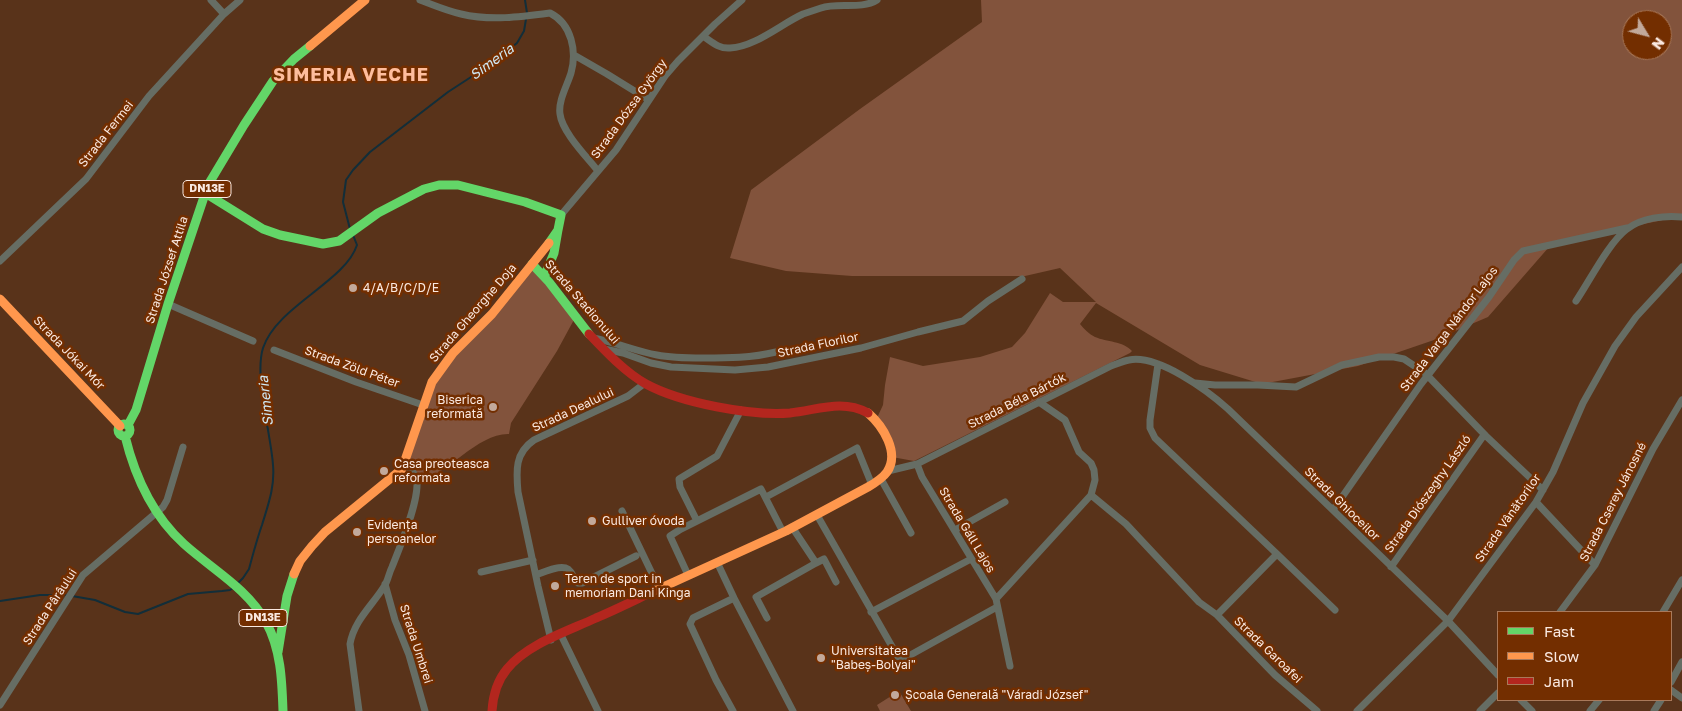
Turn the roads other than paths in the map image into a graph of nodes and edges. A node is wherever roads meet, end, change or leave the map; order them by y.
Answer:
1 (211, 0) edge
2 (240, 0) edge
3 (366, 0) edge
4 (420, 0) edge
5 (742, 0) edge
6 (877, 0) edge
7 (224, 14) junction
8 (703, 36) junction
9 (574, 55) junction
10 (649, 100) junction
11 (598, 171) junction
12 (205, 192) junction
13 (561, 215) junction
14 (1682, 217) edge
15 (1628, 228) junction
16 (558, 230) junction
17 (0, 261) edge
18 (532, 264) junction
19 (1682, 267) edge
20 (544, 275) junction
21 (1022, 279) dead end
22 (0, 299) edge
23 (1576, 301) dead end
24 (168, 304) junction
25 (594, 338) junction
26 (253, 341) dead end
27 (604, 349) junction
28 (274, 350) dead end
29 (776, 352) dead end
30 (1158, 364) junction
31 (1427, 376) junction
32 (645, 383) junction
33 (1194, 383) junction
34 (1682, 400) edge
35 (1039, 402) junction
36 (423, 405) junction
37 (740, 410) junction
38 (124, 426) junction
39 (1484, 434) junction
40 (183, 447) dead end
41 (405, 464) junction
42 (917, 464) junction
43 (888, 471) junction
44 (881, 479) junction
45 (872, 485) junction
46 (1544, 490) junction
47 (1091, 495) junction
48 (766, 498) junction
49 (1004, 502) dead end
50 (1536, 502) junction
51 (1333, 510) junction
52 (622, 511) dead end
53 (156, 514) junction
54 (816, 515) junction
55 (697, 521) junction
56 (792, 527) junction
57 (955, 530) junction
58 (783, 532) junction
59 (911, 533) dead end
60 (1277, 554) junction
61 (636, 556) dead end
62 (971, 558) junction
63 (533, 560) junction
64 (717, 562) junction
65 (816, 563) junction
66 (1596, 565) junction
67 (1391, 566) junction
68 (481, 572) dead end
69 (536, 575) junction
70 (688, 575) junction
71 (1682, 580) edge
72 (836, 582) dead end
73 (385, 584) junction
74 (659, 588) junction
75 (734, 598) junction
76 (996, 599) junction
77 (997, 607) junction
78 (1335, 610) dead end
79 (1561, 611) edge
80 (1664, 611) edge
81 (871, 612) junction
82 (1217, 616) junction
83 (767, 618) dead end
84 (1448, 621) junction
85 (561, 635) junction
86 (551, 640) junction
87 (278, 652) junction
88 (1682, 662) edge
89 (1010, 666) dead end
90 (1497, 674) edge
91 (1672, 680) edge
92 (1497, 694) edge
93 (1522, 701) edge
94 (1598, 701) edge
95 (0, 705) edge
96 (283, 711) edge
97 (359, 711) edge
98 (425, 711) edge
99 (492, 711) edge
100 (598, 711) edge
101 (733, 711) edge
102 (793, 711) edge
103 (1317, 711) edge
104 (1357, 711) edge
105 (1480, 711) edge
106 (1532, 711) edge
107 (1590, 711) edge

1 - 7 street
2 - 7 street, Strada Fermei
3 - 12 street, Strada József Attila / DN13E
4 - 9 street
5 - 8 street, Strada Dózsa György
6 - 8 street
7 - 17 street, Strada Fermei
8 - 10 street, Strada Dózsa György
9 - 10 street
9 - 11 street
10 - 11 street, Strada Dózsa György
11 - 13 street, Strada Dózsa György
12 - 13 street
12 - 24 street, Strada József Attila / DN13E
13 - 16 street, Strada Gheorghe Doja
14 - 15 street, Strada Varga Nándor Lajos
15 - 23 street
15 - 31 street, Strada Varga Nándor Lajos
16 - 18 street, Strada Gheorghe Doja
16 - 20 street
18 - 20 street, Strada Stadionului
18 - 36 street, Strada Gheorghe Doja
19 - 46 street, Strada Vânătorilor
20 - 25 street, Strada Stadionului
21 - 27 street, Strada Florilor
22 - 38 street, Strada Jókai Mór
24 - 26 street
24 - 38 street, Strada József Attila / DN13E
25 - 27 street, Strada Stadionului
25 - 29 street, Strada Florilor
27 - 32 street, Strada Stadionului
28 - 36 street, Strada Zöld Péter
30 - 33 street, Strada Ghioceilor
30 - 35 street, Strada Béla Bártók
30 - 60 street
31 - 33 street
31 - 39 street
31 - 51 street, Strada Varga Nándor Lajos
32 - 37 street, Strada Stadionului
32 - 63 street, Strada Dealului
33 - 51 street, Strada Ghioceilor
34 - 66 street, Strada Cserey Jánosné
35 - 42 street, Strada Béla Bártók
35 - 47 street
36 - 41 street, Strada Gheorghe Doja
37 - 43 street, Strada Stadionului
37 - 55 street
38 - 53 street, DN13E
39 - 46 street
39 - 67 street, Strada Diószeghy László
40 - 53 street, Strada Pârâului
41 - 73 street
41 - 87 street, Strada Gheorghe Doja
42 - 43 street, Strada Béla Bártók
42 - 57 street, Strada Gáll Lajos
43 - 44 street
44 - 45 street
44 - 59 street
45 - 48 street
45 - 54 street
46 - 50 street, Strada Vânătorilor
47 - 76 street
47 - 82 street
48 - 55 street
48 - 58 street
49 - 57 street
50 - 66 street
50 - 84 street, Strada Vânătorilor
51 - 67 street, Strada Ghioceilor
52 - 74 street
53 - 87 street, DN13E
53 - 95 street, Strada Pârâului
54 - 56 street
54 - 81 street
55 - 70 street
56 - 58 street
56 - 65 street
57 - 62 street, Strada Gáll Lajos
58 - 64 street
60 - 78 street
60 - 82 street, Strada Garoafei
61 - 69 street
62 - 76 street, Strada Gáll Lajos
62 - 81 street
63 - 68 street
63 - 69 street, Strada Dealului
64 - 70 street
64 - 75 street
65 - 72 street
65 - 83 street
66 - 79 street, Strada Cserey Jánosné
67 - 84 street, Strada Ghioceilor
69 - 86 street, Strada Dealului
70 - 74 street
71 - 80 street
73 - 97 street
73 - 98 street, Strada Umbrei
74 - 85 street
75 - 101 street
75 - 102 street
76 - 77 street, Strada Gáll Lajos
77 - 81 street
77 - 89 street, Strada Gáll Lajos
82 - 103 street, Strada Garoafei
84 - 90 street, Strada Ghioceilor
84 - 104 street, Strada Vânătorilor
85 - 86 street
85 - 100 street
86 - 99 street
87 - 96 street, DN13E
88 - 91 street
92 - 105 street
93 - 106 street
94 - 107 street

